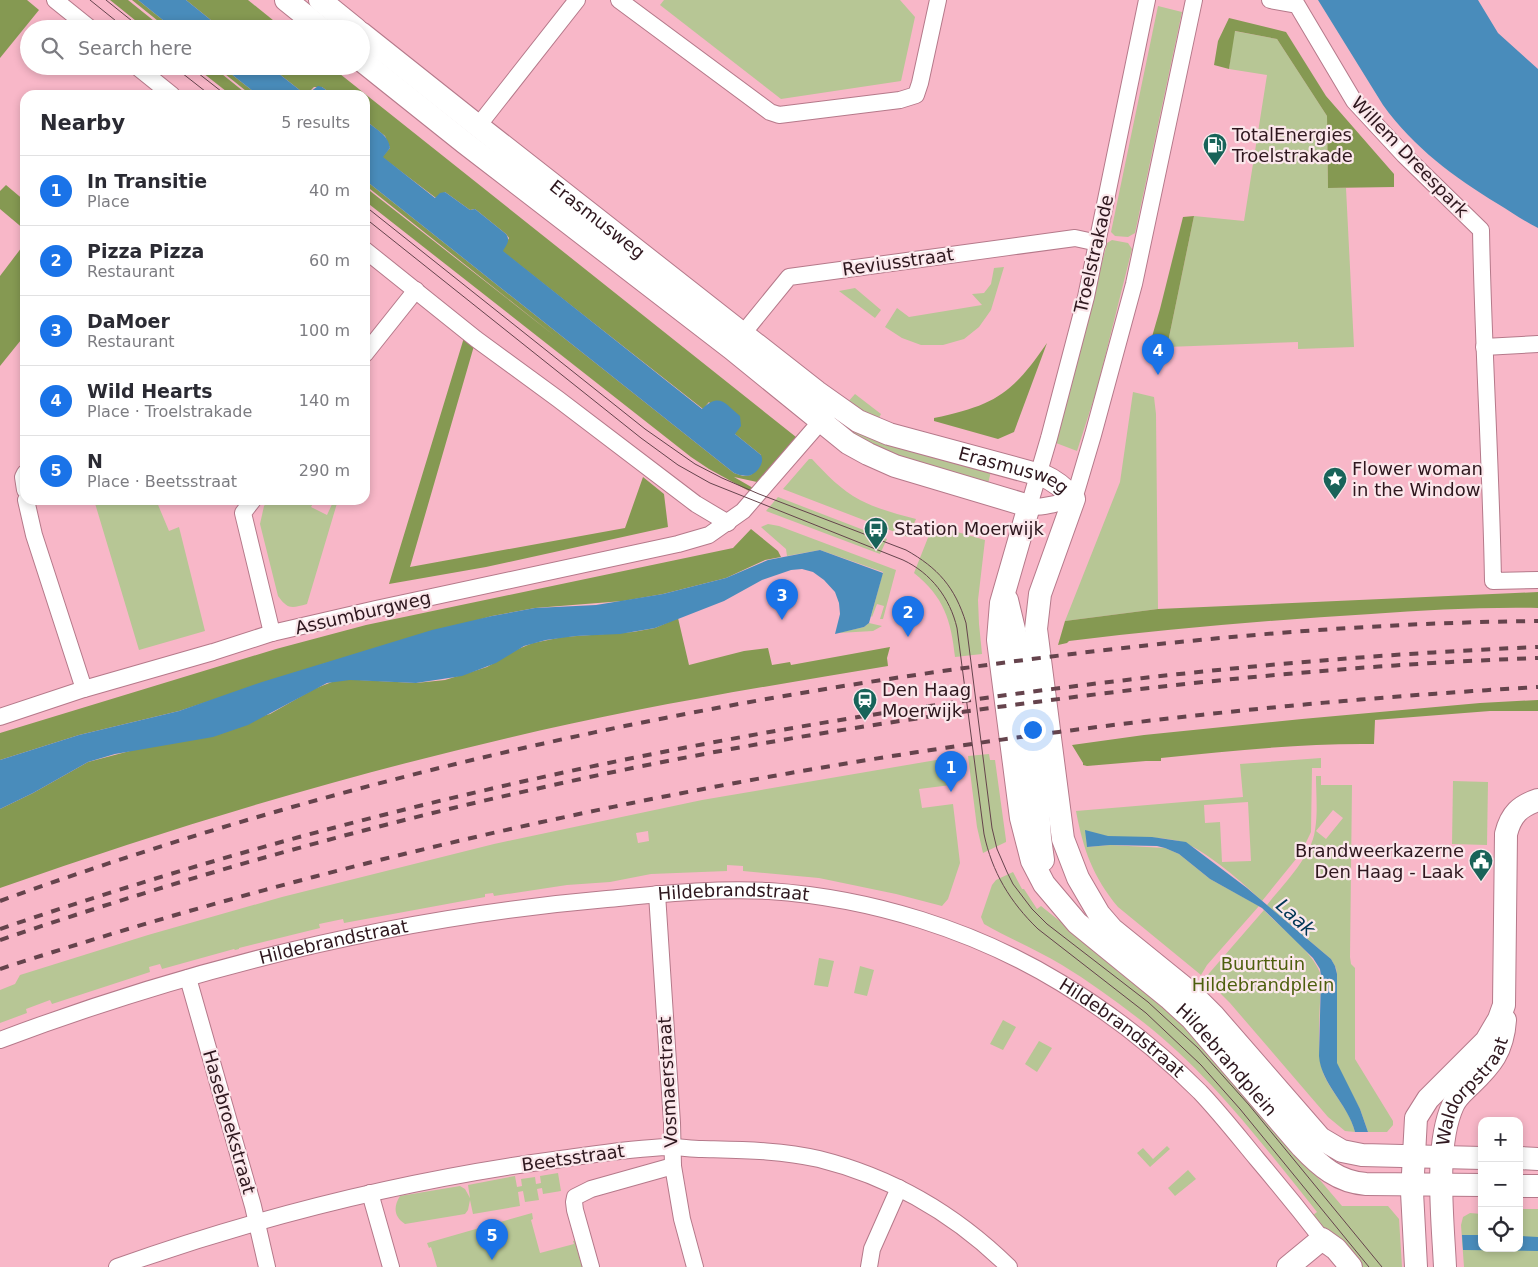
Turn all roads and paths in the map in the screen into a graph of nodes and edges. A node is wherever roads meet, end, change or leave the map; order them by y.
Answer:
1 (55, 0) edge
2 (286, 0) edge
3 (320, 0) edge
4 (578, 0) edge
5 (619, 0) edge
6 (938, 0) edge
7 (1147, 0) edge
8 (1194, 0) edge
9 (1270, 0) edge
10 (79, 20) edge
11 (311, 20) edge
12 (345, 20) edge
13 (370, 40) edge
14 (370, 67) edge
15 (147, 75) edge
16 (166, 90) edge
17 (478, 126) junction
18 (1098, 243) junction
19 (370, 254) edge
20 (416, 290) junction
21 (737, 341) junction
22 (1538, 344) edge
23 (1484, 347) junction
24 (370, 348) edge
25 (828, 413) junction
26 (1039, 474) junction
27 (1074, 499) junction
28 (27, 505) edge
29 (249, 505) edge
30 (1029, 506) junction
31 (728, 523) junction
32 (1538, 580) edge
33 (1006, 586) junction
34 (1040, 594) junction
35 (272, 633) junction
36 (1018, 646) junction
37 (84, 689) junction
38 (0, 717) edge
39 (1538, 800) edge
40 (1038, 807) junction
41 (657, 894) junction
42 (1054, 896) junction
43 (1112, 929) junction
44 (188, 978) junction
45 (1503, 999) junction
46 (0, 1040) edge
47 (672, 1147) junction
48 (1413, 1156) junction
49 (1443, 1157) junction
50 (1478, 1158) edge
51 (1523, 1158) edge
52 (1538, 1158) edge
53 (673, 1166) junction
54 (1412, 1185) junction
55 (1478, 1185) edge
56 (1442, 1186) junction
57 (1523, 1186) edge
58 (1538, 1186) edge
59 (899, 1188) junction
60 (370, 1193) junction
61 (257, 1222) junction
62 (1322, 1239) junction
63 (143, 1263) edge
64 (117, 1267) edge
65 (267, 1267) edge
66 (391, 1267) edge
67 (591, 1267) edge
68 (695, 1267) edge
69 (869, 1267) edge
70 (1009, 1267) edge
71 (1288, 1267) edge
72 (1351, 1267) edge
73 (1416, 1267) edge
74 (1445, 1267) edge

1 - 10 street
2 - 11 main road
3 - 12 main road
4 - 17 street
5 - 6 street
7 - 18 street, Troelstrakade
8 - 27 street
9 - 23 street, Willem Dreespark
13 - 17 main road, Erasmusweg
14 - 21 main road, Erasmusweg
15 - 16 street
17 - 21 main road, Erasmusweg
18 - 21 street, Reviusstraat
18 - 26 street, Troelstrakade
19 - 20 street
20 - 24 street
20 - 31 street
21 - 25 main road, Erasmusweg
22 - 23 street
23 - 32 street, Willem Dreespark
25 - 26 main road, Erasmusweg
25 - 30 main road, Erasmusweg
25 - 31 street
26 - 27 main road, Erasmusweg
26 - 30 street, Troelstrakade
27 - 30 street, Erasmusweg
27 - 34 main road, Hildebrandplein
28 - 37 street
29 - 35 street
30 - 33 main road, Hildebrandplein
31 - 35 street, Assumburgweg
33 - 36 main road, Hildebrandplein
33 - 42 main road, Hildebrandplein
34 - 36 main road, Hildebrandplein
34 - 43 main road, Hildebrandplein
35 - 37 street, Assumburgweg
36 - 40 main road, Hildebrandplein
37 - 38 street, Assumburgweg
39 - 45 main road, Waldorpstraat
40 - 42 main road, Hildebrandplein
40 - 43 main road, Hildebrandplein
41 - 44 street, Hildebrandstraat
41 - 47 street, Vosmaerstraat
41 - 62 street, Hildebrandstraat
42 - 54 main road, Hildebrandplein
43 - 48 main road, Hildebrandplein
44 - 46 street, Hildebrandstraat
44 - 61 street, Hasebroekstraat
45 - 48 main road, Waldorpstraat
45 - 49 main road, Waldorpstraat
47 - 53 street, Vosmaerstraat
47 - 59 street, Beetsstraat
47 - 60 street, Beetsstraat
48 - 49 main road, Hildebrandplein
48 - 54 main road
49 - 50 main road, Hildebrandplein
49 - 56 main road, Waldorpstraat
51 - 52 main road
53 - 67 street
53 - 68 street, Vosmaerstraat
54 - 56 main road, Hildebrandplein
54 - 73 main road
55 - 56 main road, Hildebrandplein
56 - 74 main road
57 - 58 main road
59 - 69 street
59 - 70 street, Beetsstraat
60 - 61 street, Beetsstraat
60 - 66 street
61 - 63 street, Beetsstraat
61 - 65 street, Hasebroekstraat
62 - 71 main road
62 - 72 main road, Hildebrandstraat
63 - 64 street, Beetsstraat

